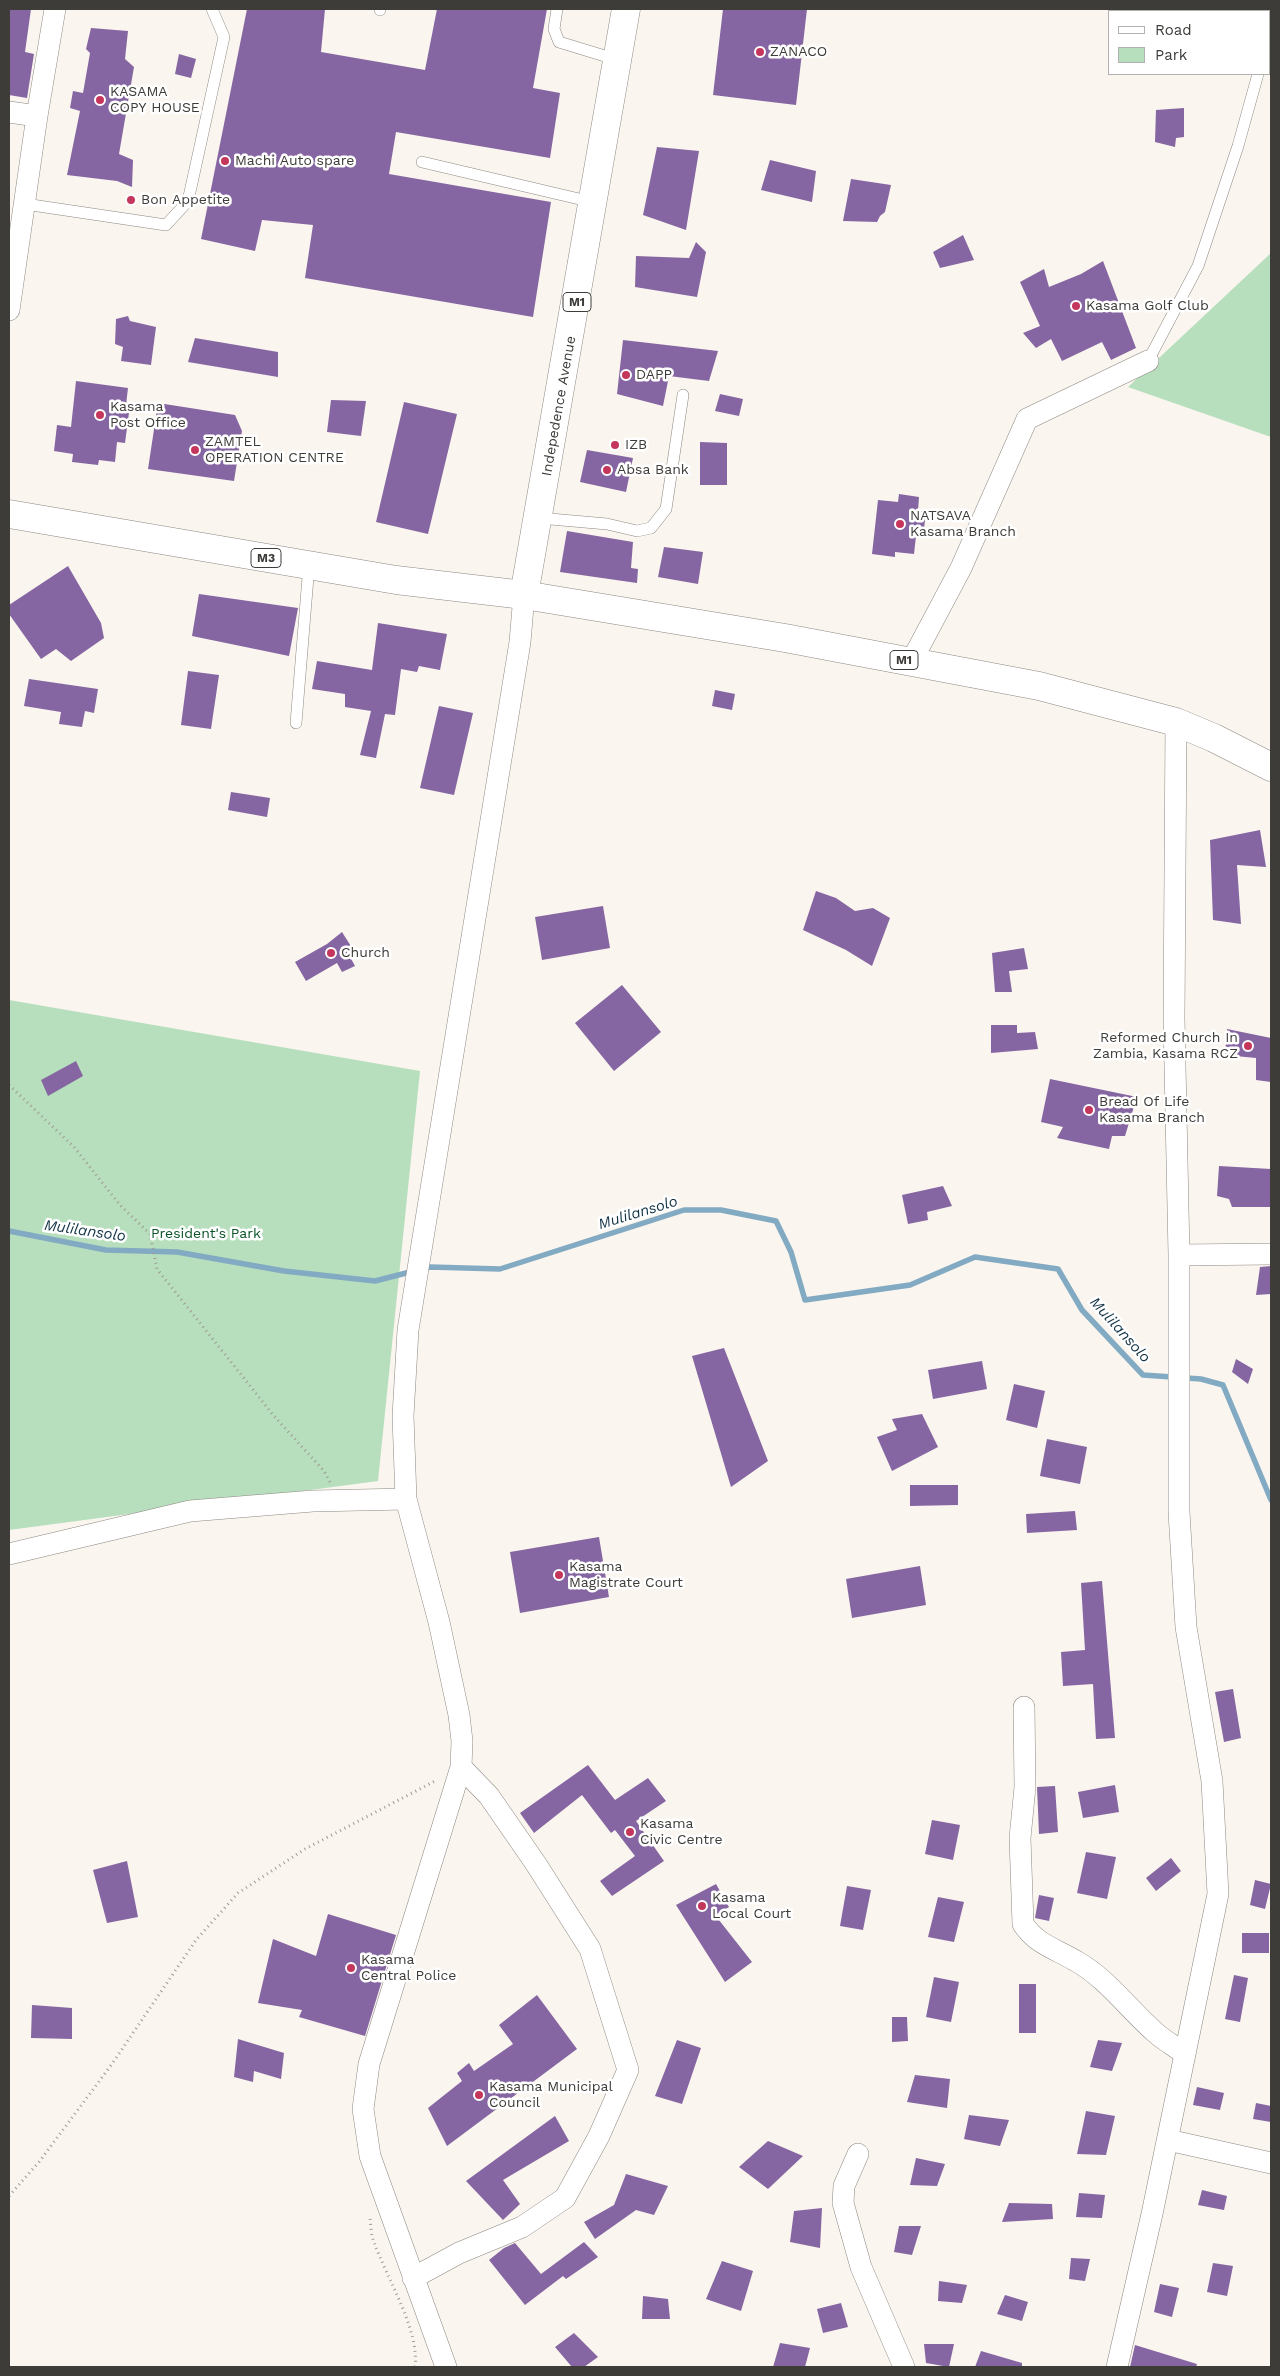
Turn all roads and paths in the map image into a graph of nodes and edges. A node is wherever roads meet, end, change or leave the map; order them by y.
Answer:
1 (55, 9) edge
2 (212, 9) edge
3 (557, 9) edge
4 (626, 9) edge
5 (618, 60) junction
6 (1258, 75) edge
7 (9, 112) edge
8 (37, 116) junction
9 (422, 162) dead end
10 (594, 202) junction
11 (25, 204) junction
12 (9, 310) edge
13 (1148, 361) joint
14 (684, 395) dead end
15 (9, 514) edge
16 (539, 518) junction
17 (308, 565) junction
18 (524, 595) junction
19 (911, 662) junction
20 (1176, 722) junction
21 (296, 723) dead end
22 (1271, 767) edge
23 (9, 1085) edge
24 (1271, 1254) edge
25 (1179, 1255) junction
26 (406, 1499) junction
27 (341, 1500) junction
28 (9, 1554) edge
29 (1024, 1707) dead end
30 (461, 1767) junction
31 (1185, 2054) junction
32 (1168, 2140) junction
33 (858, 2154) dead end
34 (1271, 2163) edge
35 (9, 2196) edge
36 (413, 2278) junction
37 (446, 2367) edge
38 (904, 2367) edge
39 (1117, 2367) edge

1 - 8 street
2 - 11 lane
3 - 5 lane
4 - 5 main road, Indepedence Avenue / M1
5 - 10 main road, Indepedence Avenue / M1
6 - 13 lane
7 - 8 street
8 - 11 street
9 - 10 lane
10 - 16 main road, Indepedence Avenue / M1
11 - 12 street
13 - 19 street
14 - 16 lane
15 - 17 main road, M3
16 - 18 main road, Indepedence Avenue / M1
17 - 18 main road, M3
17 - 21 lane
18 - 19 main road, M1
18 - 26 street
19 - 20 main road, M1
20 - 22 main road, M1
20 - 25 street
23 - 27 path
24 - 25 street
25 - 31 street
26 - 27 street
26 - 30 street
27 - 28 street
29 - 31 street
30 - 35 path
30 - 36 street
30 - 36 street
31 - 32 street
32 - 34 street
32 - 39 street
33 - 38 street
36 - 37 street

